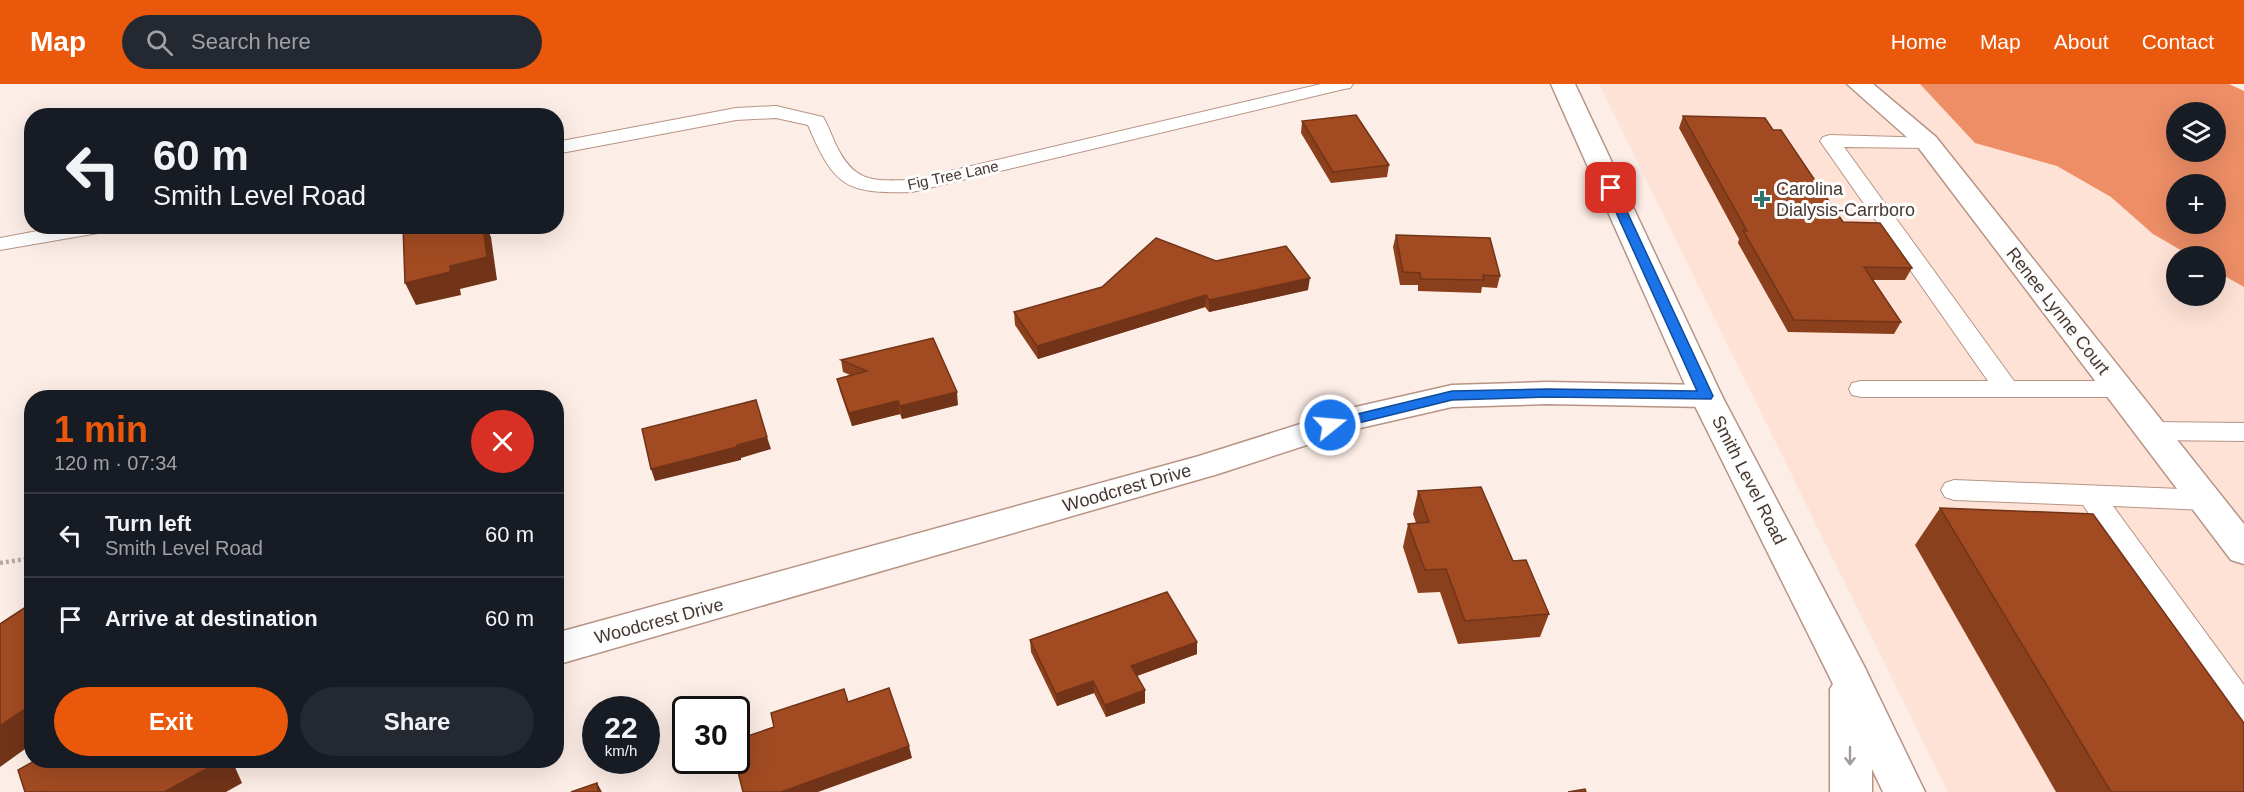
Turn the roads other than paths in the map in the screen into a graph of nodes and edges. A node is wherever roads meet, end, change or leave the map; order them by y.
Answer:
1 (1344, 84) edge
2 (1563, 84) edge
3 (1859, 84) edge
4 (1927, 142) junction
5 (564, 146) edge
6 (58, 234) edge
7 (0, 244) edge
8 (1861, 388) dead end
9 (2006, 388) junction
10 (2119, 389) junction
11 (1706, 396) junction
12 (2151, 431) junction
13 (2244, 432) edge
14 (1954, 490) dead end
15 (2090, 495) junction
16 (2206, 500) junction
17 (2244, 550) edge
18 (564, 647) edge
19 (1850, 678) junction
20 (2244, 710) edge
21 (1851, 792) edge
22 (1904, 792) edge

1 - 5 lane, Fig Tree Lane
2 - 11 street, Smith Level Road
3 - 4 street, Renee Lynne Court
4 - 9 lane
4 - 10 street, Renee Lynne Court
6 - 7 lane
8 - 9 lane
9 - 10 lane
10 - 12 street, Renee Lynne Court
11 - 18 street, Woodcrest Drive
11 - 19 street, Smith Level Road
12 - 13 lane
12 - 16 street, Renee Lynne Court
14 - 15 lane
15 - 16 lane
15 - 20 lane
16 - 17 street, Renee Lynne Court
19 -> 21 street, Smith Level Road
19 - 22 street, Smith Level Road

